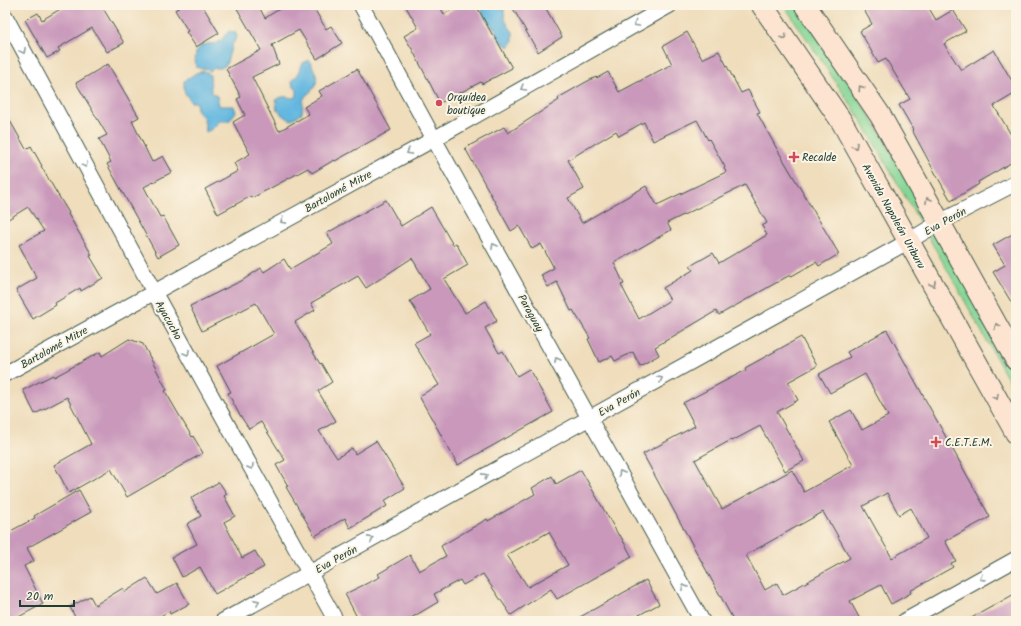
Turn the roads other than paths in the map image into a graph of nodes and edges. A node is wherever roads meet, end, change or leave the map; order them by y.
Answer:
1 (361, 5) edge
2 (670, 5) edge
3 (762, 5) edge
4 (804, 5) edge
5 (5, 16) edge
6 (434, 139) junction
7 (1016, 183) edge
8 (940, 222) junction
9 (909, 241) junction
10 (154, 292) junction
11 (1016, 360) edge
12 (5, 374) edge
13 (590, 418) junction
14 (1016, 433) edge
15 (1016, 559) edge
16 (310, 573) junction
17 (223, 621) edge
18 (336, 621) edge
19 (702, 621) edge
20 (905, 621) edge

1 - 6 street, Paraguay
2 -> 6 street, Bartolomé Mitre
3 -> 9 main road, Avenida Napoleón Uriburu
8 -> 4 main road
5 -> 10 street, Ayacucho
6 -> 10 street, Bartolomé Mitre
13 -> 6 street, Paraguay
7 - 8 street, Eva Perón
8 - 9 street, Eva Perón
11 -> 8 main road
13 -> 9 street, Eva Perón
9 -> 14 main road, Avenida Napoleón Uriburu
10 - 12 street, Bartolomé Mitre
10 -> 16 street, Ayacucho
16 -> 13 street, Eva Perón
19 -> 13 street, Paraguay
15 -> 20 street
17 -> 16 street, Eva Perón
16 - 18 street, Ayacucho

